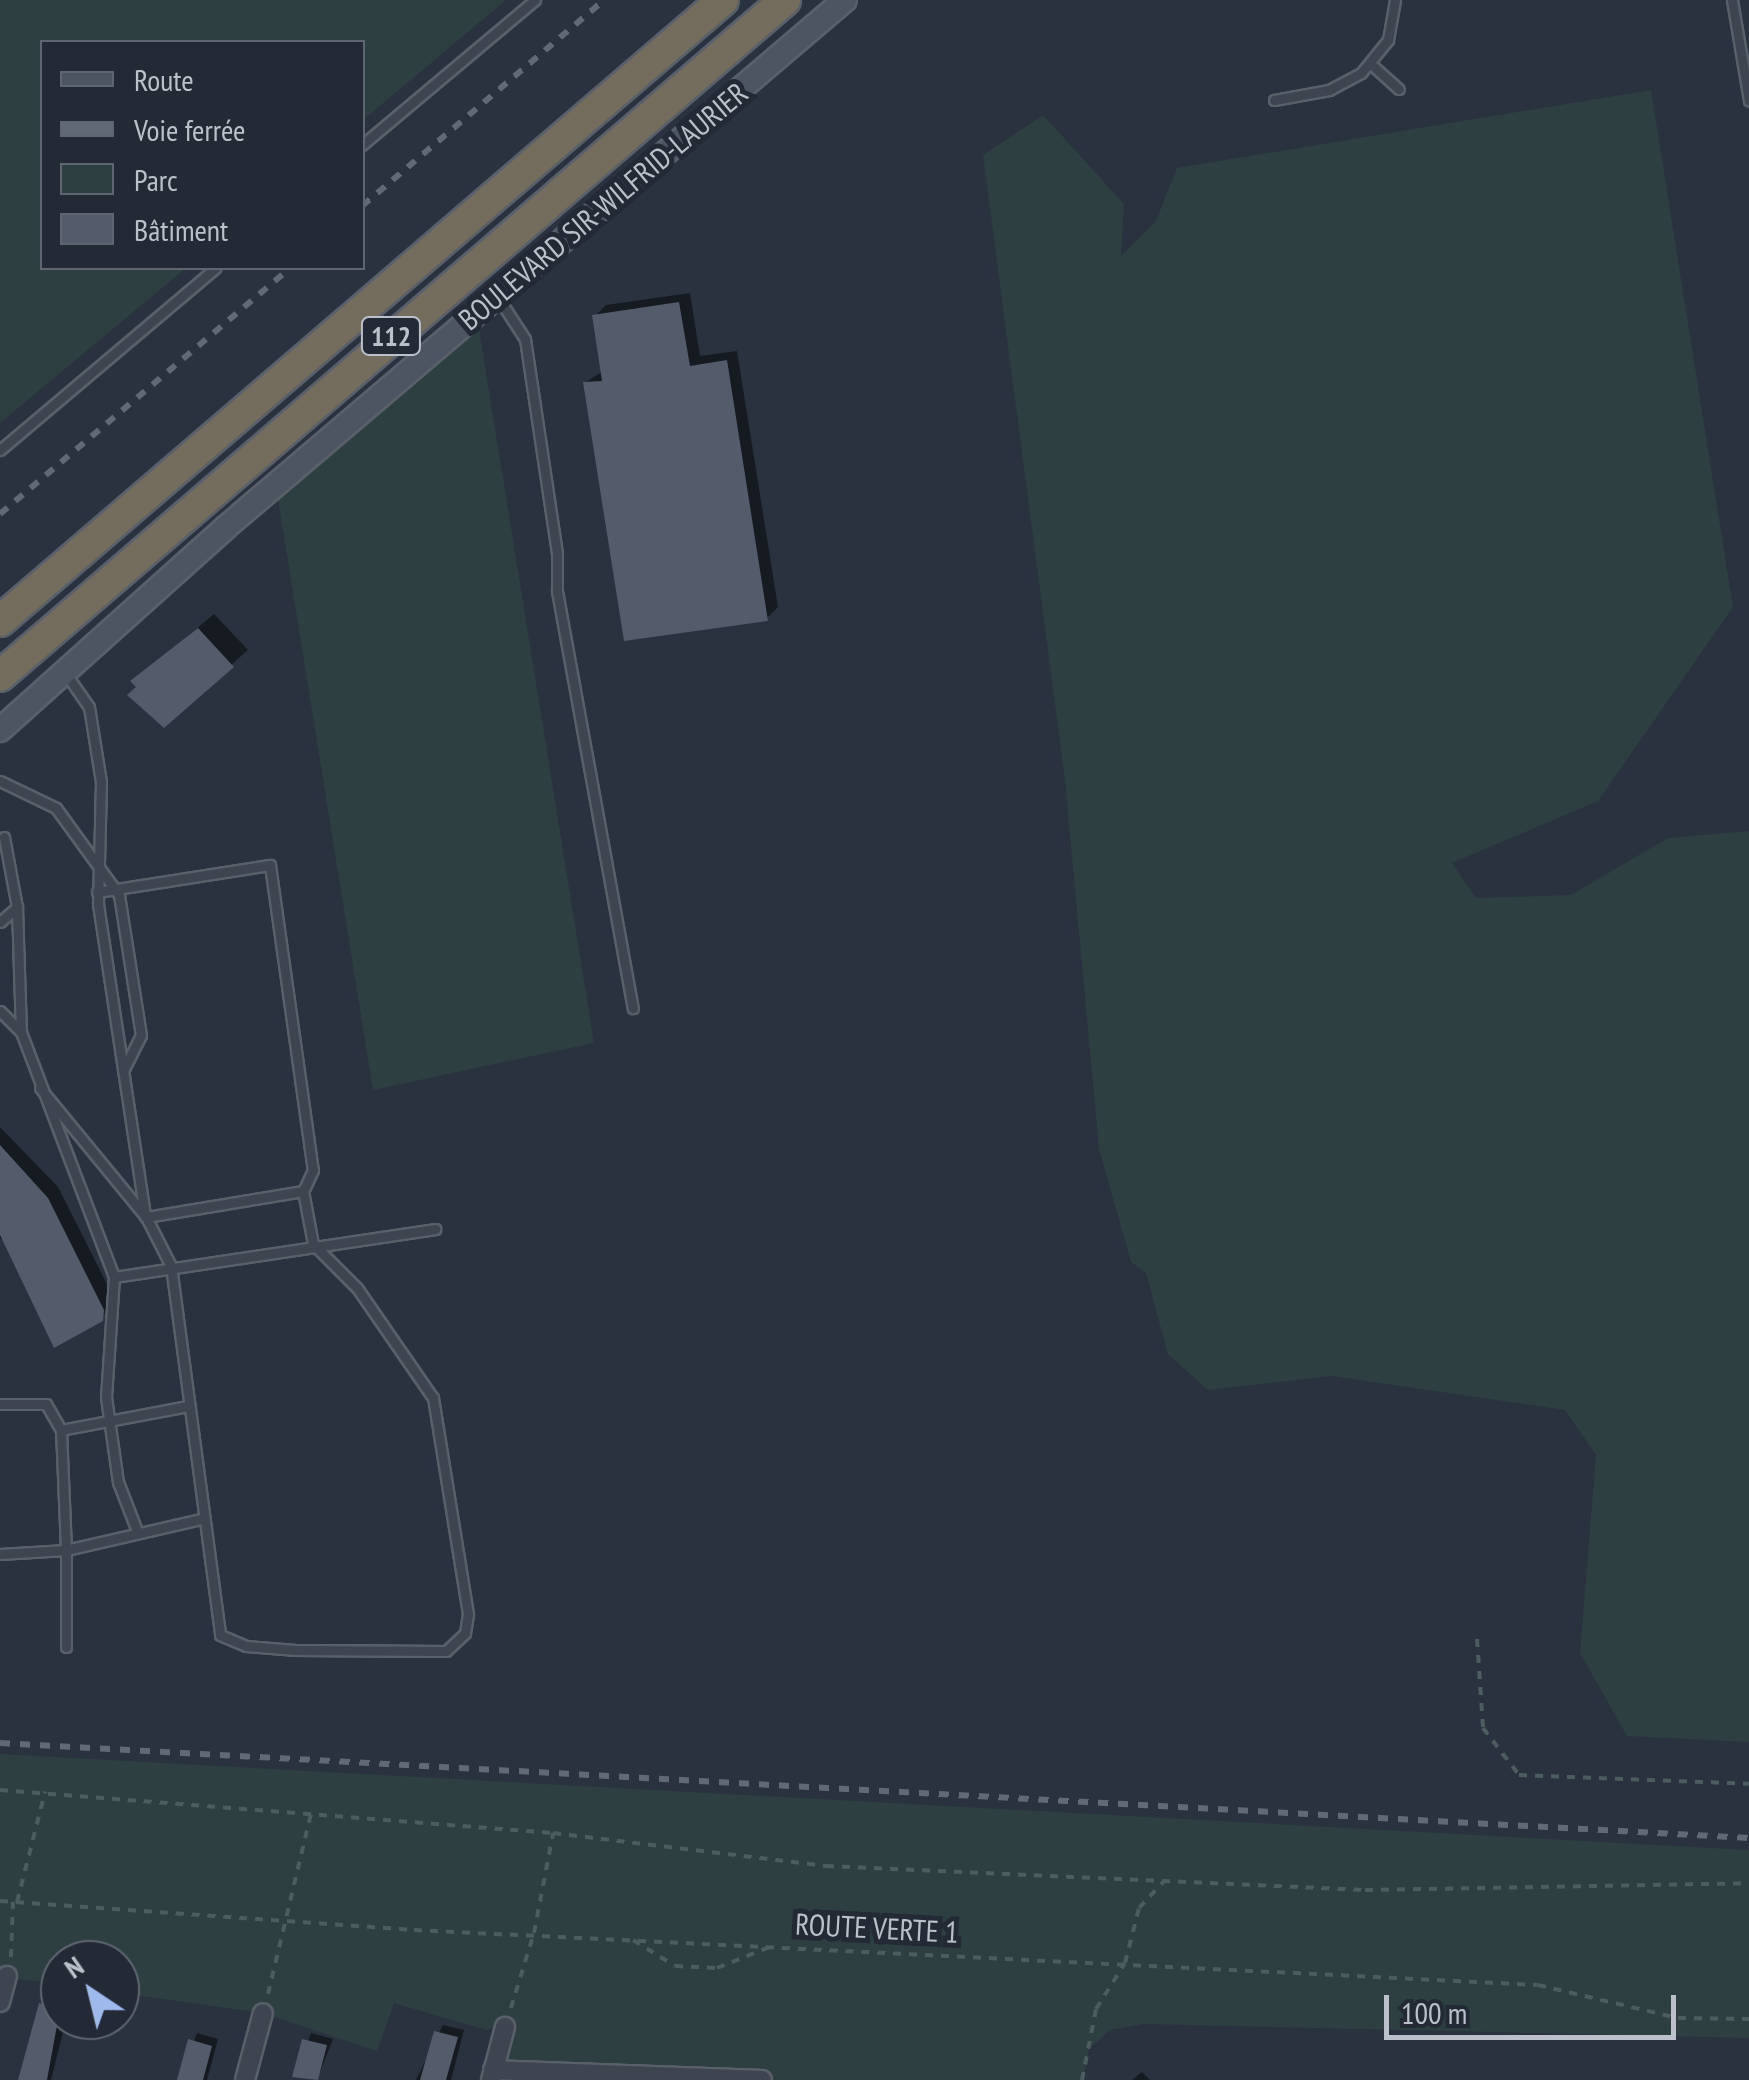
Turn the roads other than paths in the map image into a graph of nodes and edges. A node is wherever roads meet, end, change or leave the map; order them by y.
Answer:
1 (535, 0) edge
2 (723, 0) edge
3 (785, 0) edge
4 (846, 0) edge
5 (1395, 0) edge
6 (1732, 0) edge
7 (1372, 64) junction
8 (1398, 88) dead end
9 (1274, 100) dead end
10 (1749, 101) edge
11 (365, 142) edge
12 (213, 270) edge
13 (497, 297) junction
14 (0, 450) edge
15 (2, 620) edge
16 (65, 672) junction
17 (0, 676) edge
18 (0, 730) edge
19 (0, 781) edge
20 (4, 837) dead end
21 (97, 866) junction
22 (114, 889) junction
23 (98, 892) junction
24 (17, 907) junction
25 (0, 922) edge
26 (633, 1008) dead end
27 (0, 1011) edge
28 (21, 1032) junction
29 (122, 1073) junction
30 (40, 1088) junction
31 (304, 1192) junction
32 (146, 1217) junction
33 (435, 1229) dead end
34 (313, 1244) junction
35 (171, 1266) junction
36 (114, 1277) junction
37 (1, 1400) edge
38 (188, 1406) junction
39 (108, 1421) junction
40 (61, 1430) junction
41 (202, 1519) junction
42 (137, 1531) junction
43 (66, 1550) junction
44 (0, 1554) edge
45 (66, 1647) dead end
46 (8, 1976) road end
47 (0, 2002) edge
48 (263, 2014) road end
49 (504, 2027) road end
50 (492, 2075) edge
51 (245, 2080) edge
52 (762, 2080) edge

1 - 11 lane
2 - 15 highway, 112
3 - 17 highway, BOULEVARD SIR-WILFRID-LAURIER / 112
4 - 13 street, BOULEVARD SIR-WILFRID-LAURIER
5 - 7 lane
6 - 10 lane
7 - 8 lane
7 - 9 lane
12 - 14 lane
13 - 16 street, BOULEVARD SIR-WILFRID-LAURIER
13 - 26 lane
16 - 18 street, BOULEVARD SIR-WILFRID-LAURIER
16 - 21 lane
19 - 21 lane
20 - 24 lane
21 - 22 lane
21 - 23 lane
22 - 23 lane
22 - 29 lane
22 - 31 lane
23 - 29 lane
24 - 25 lane
24 - 28 lane
27 - 28 lane
28 - 30 lane
29 - 32 lane
30 - 32 lane
30 - 36 lane
31 - 32 lane
31 - 34 lane
32 - 35 lane
33 - 34 lane
34 - 35 lane
34 - 41 lane
35 - 36 lane
35 - 38 lane
36 - 39 lane
37 - 40 lane
38 - 39 lane
38 - 41 lane
39 - 40 lane
39 - 42 lane
40 - 43 lane
41 - 42 lane
42 - 43 lane
43 - 44 lane
43 - 45 lane
46 - 47 street
48 - 51 street
49 - 50 street
50 - 52 street

